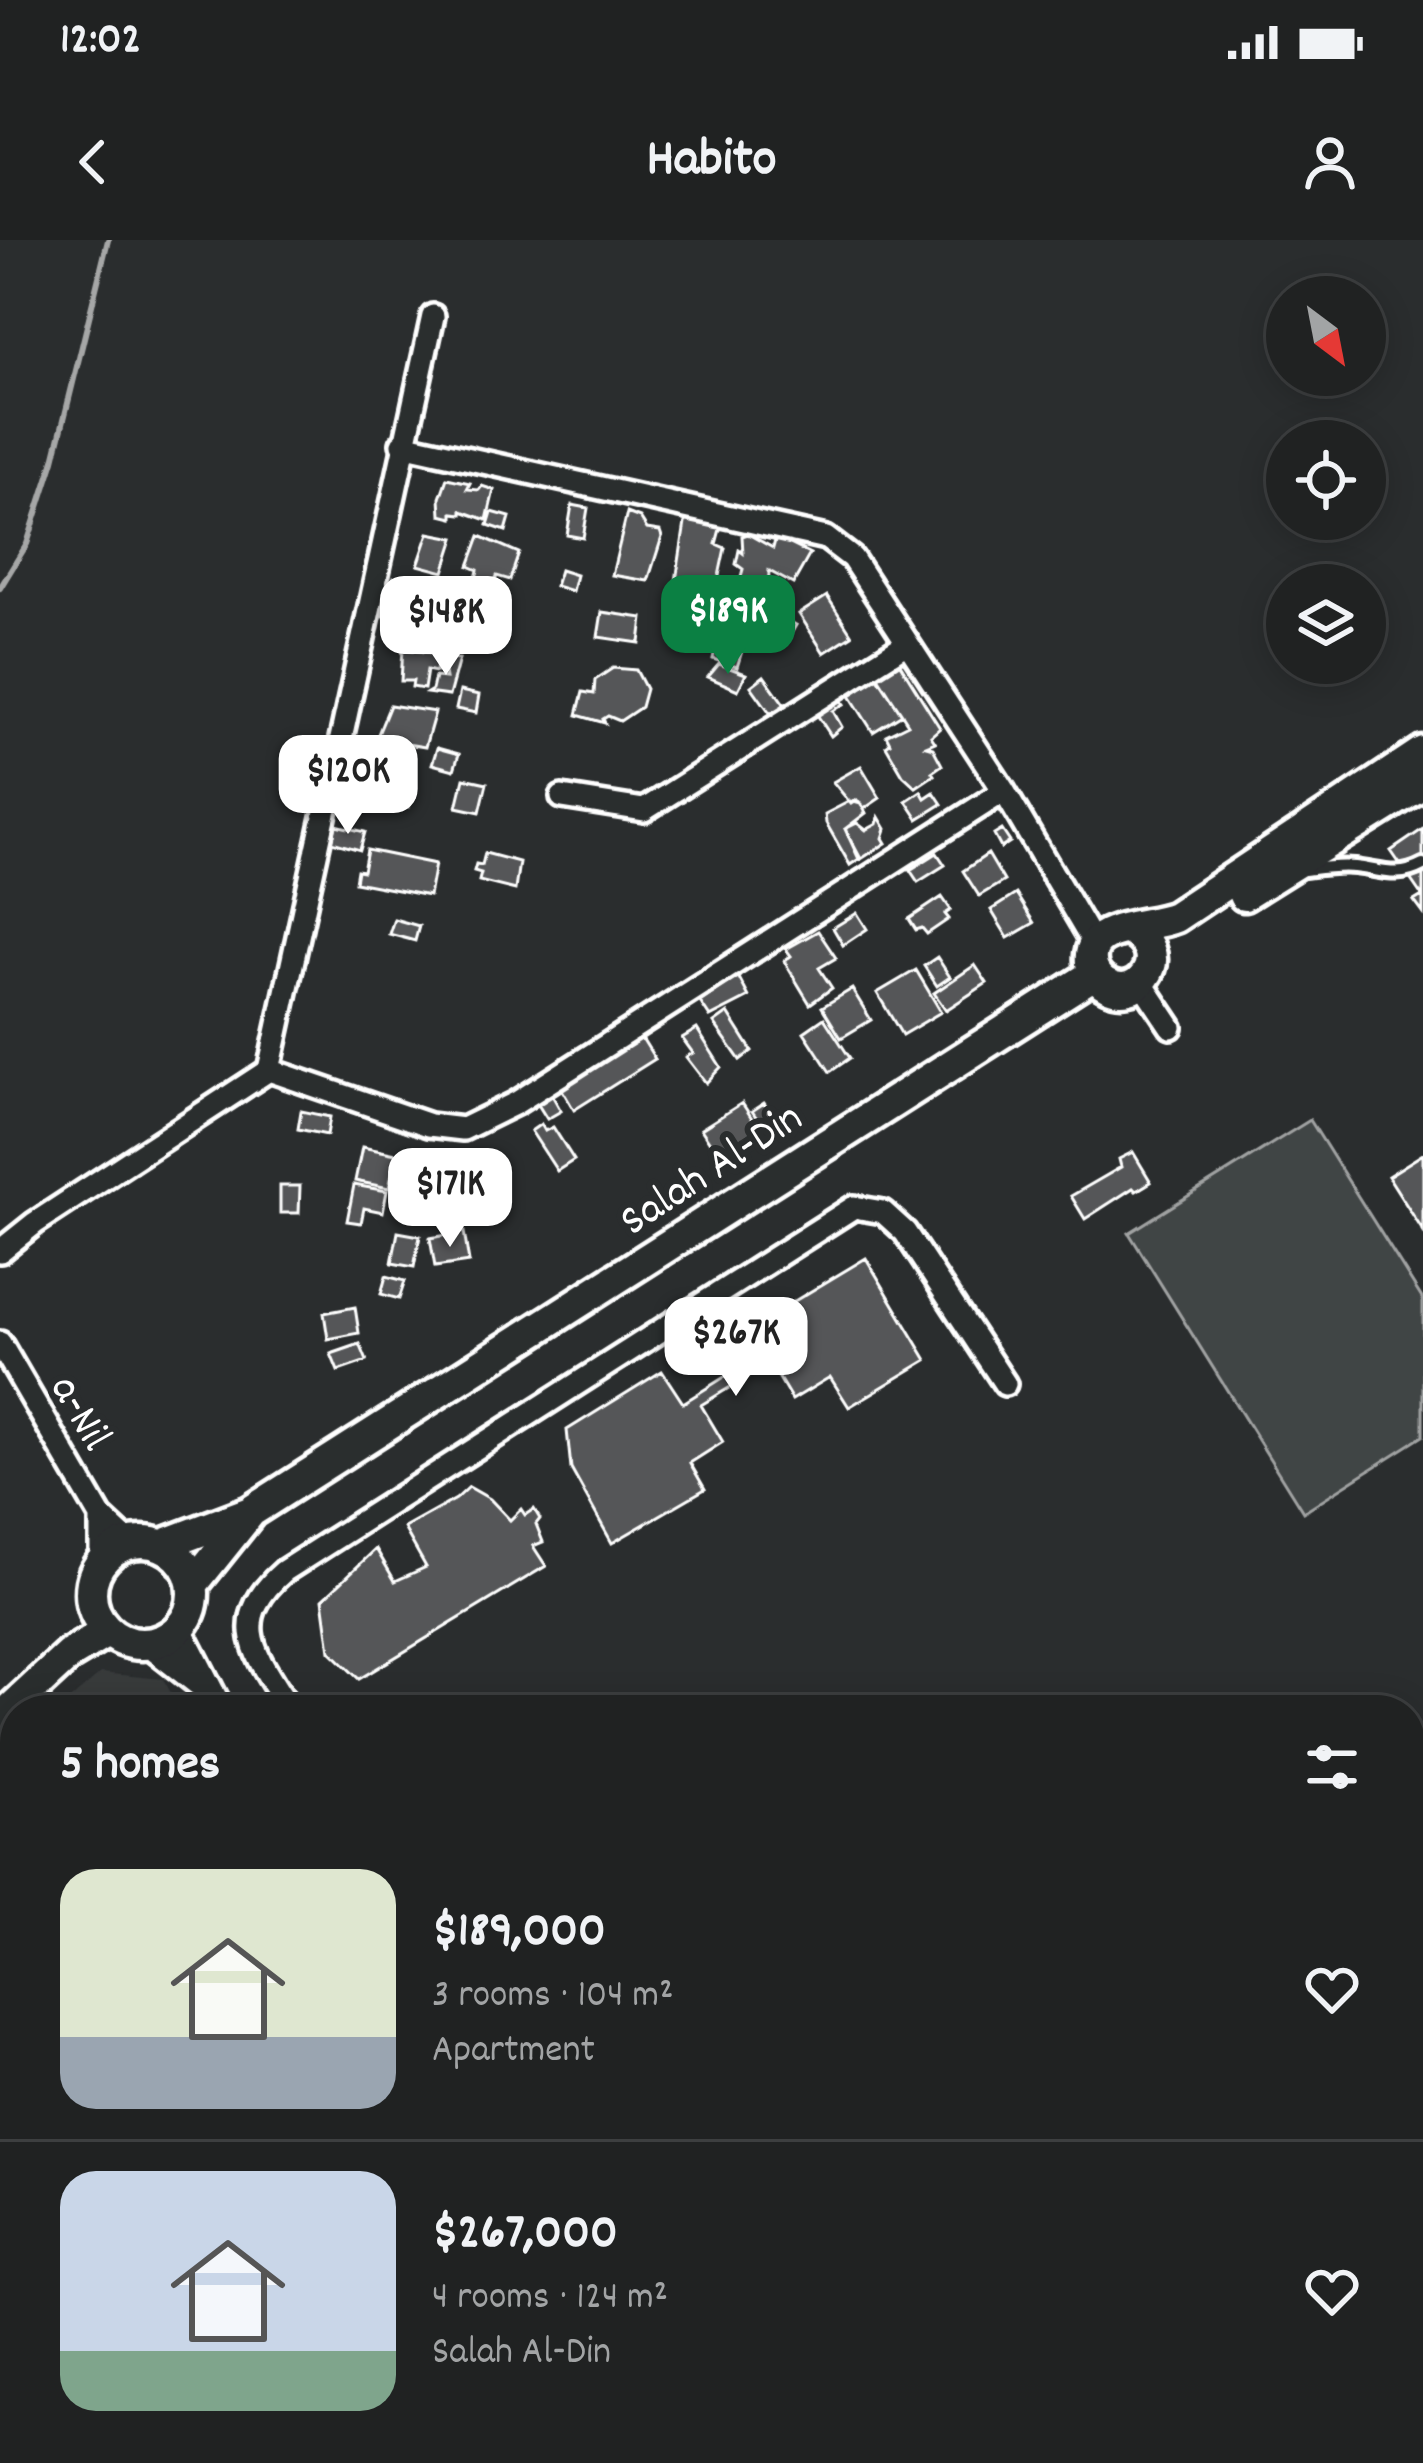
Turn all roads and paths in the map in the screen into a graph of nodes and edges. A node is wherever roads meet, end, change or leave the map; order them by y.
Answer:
1 (433, 316) dead end
2 (403, 444) junction
3 (908, 643) junction
4 (1423, 752) edge
5 (1004, 791) junction
6 (1416, 794) edge
7 (562, 797) dead end
8 (1351, 800) junction
9 (1423, 865) edge
10 (1267, 881) junction
11 (1130, 930) junction
12 (1094, 959) junction
13 (1146, 971) junction
14 (1171, 1027) dead end
15 (269, 1070) junction
16 (35, 1222) junction
17 (0, 1233) edge
18 (0, 1251) edge
19 (0, 1343) edge
20 (1005, 1384) dead end
21 (250, 1512) junction
22 (101, 1517) junction
23 (129, 1543) junction
24 (163, 1545) junction
25 (101, 1561) junction
26 (193, 1584) junction
27 (99, 1619) junction
28 (164, 1637) junction
29 (26, 1695) edge
30 (210, 1695) edge
31 (281, 1695) edge

1 - 2 street
2 - 3 street
2 - 15 street
3 - 5 street
3 - 7 street
4 - 8 main road
5 - 12 street
5 - 15 street
6 - 8 lane
6 - 10 main road
8 - 11 main road
9 - 10 lane
10 - 13 main road
11 - 12 main road
11 - 13 main road
12 - 13 main road
12 - 21 main road, Salah Al-Din
13 - 14 street
15 - 16 street
16 - 17 street
16 - 18 street
19 - 22 street, a-Nil
20 - 31 street
21 - 24 main road, Salah Al-Din
21 - 26 main road, Salah Al-Din
22 - 23 street, a-Nil
22 - 25 street, a-Nil
23 - 24 main road
23 - 25 main road
24 - 26 main road
25 - 27 main road
26 - 28 main road
27 - 28 main road
27 - 29 main road
28 - 30 street

